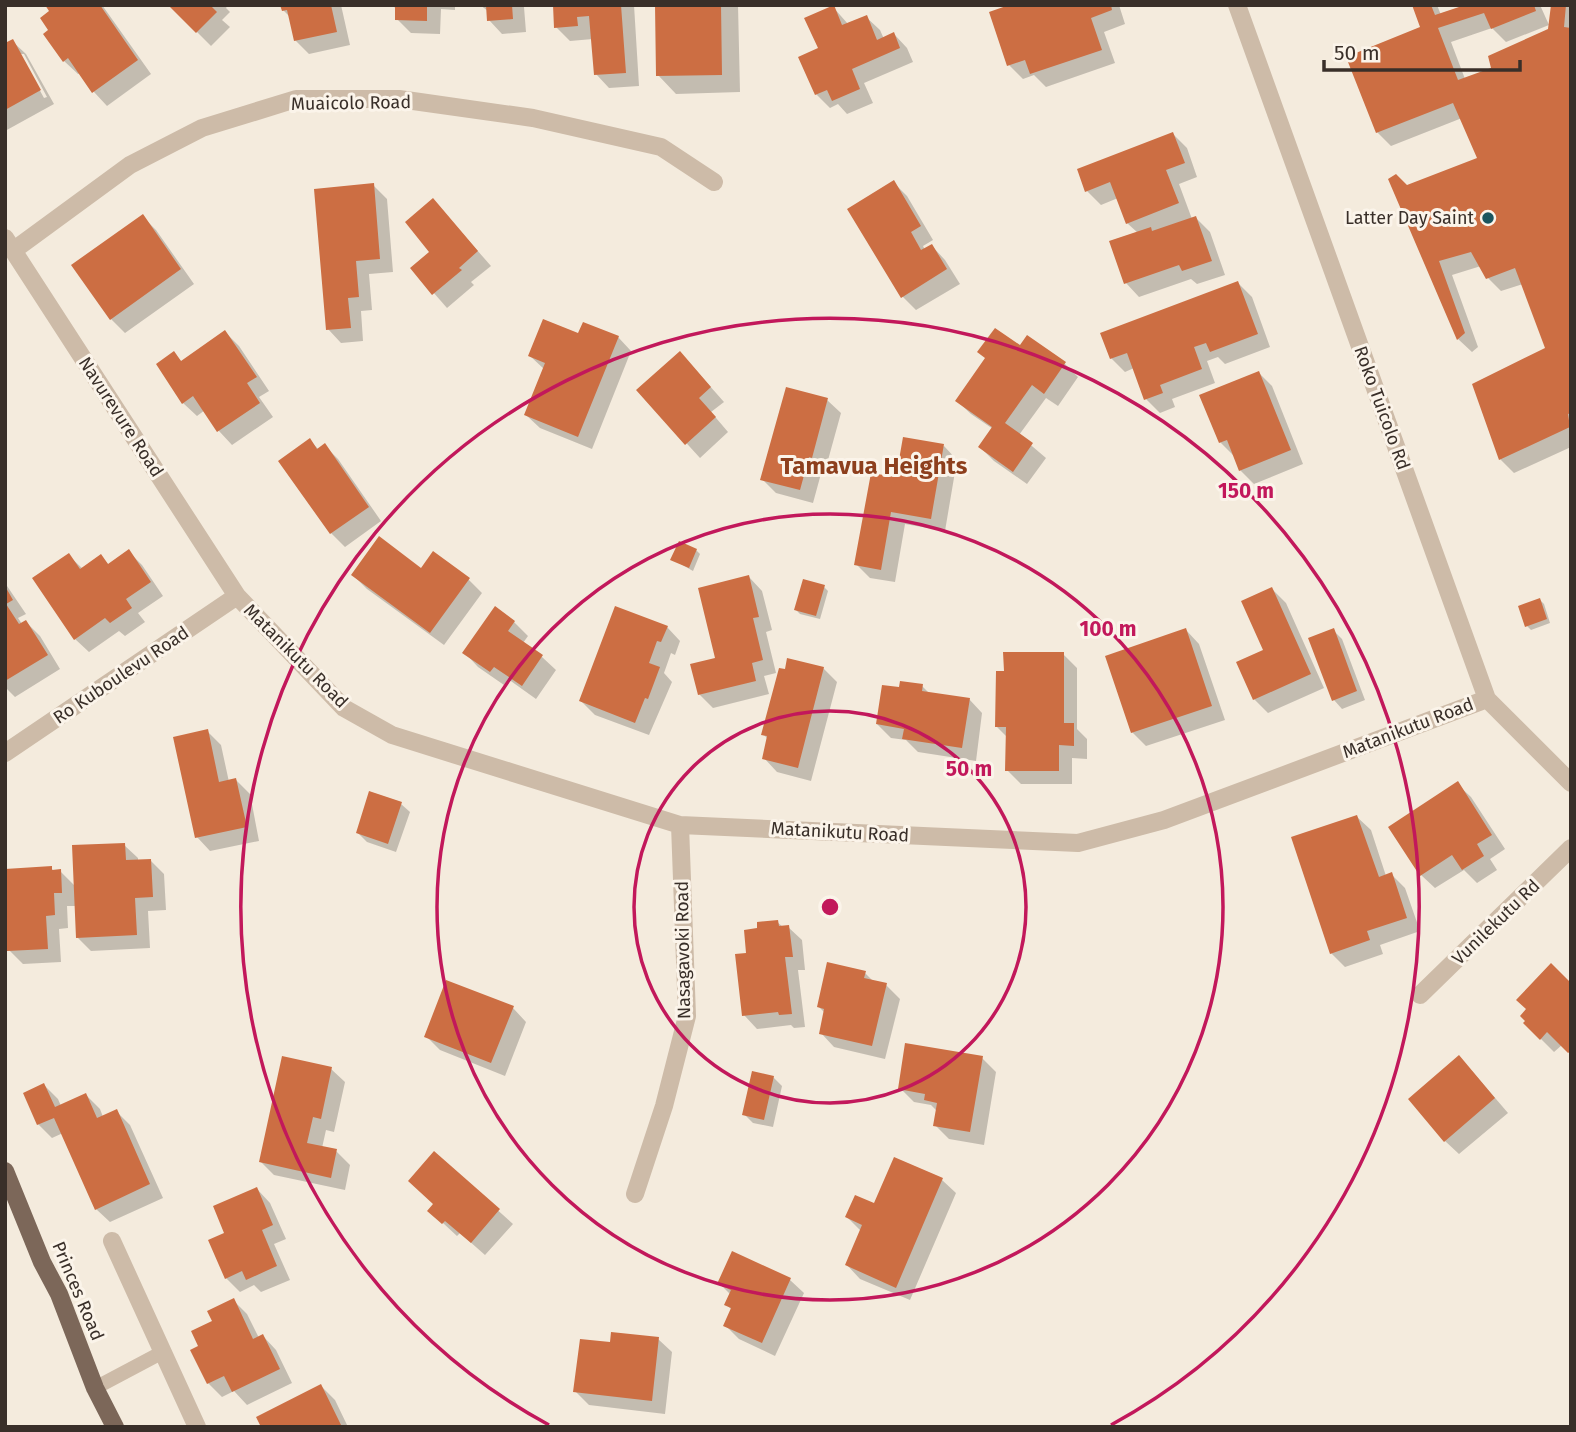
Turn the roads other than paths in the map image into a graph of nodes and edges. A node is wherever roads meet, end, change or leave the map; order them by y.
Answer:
1 (1237, 5) edge
2 (714, 182) dead end
3 (10, 244) edge
4 (237, 597) junction
5 (1487, 699) junction
6 (5, 753) edge
7 (1571, 783) edge
8 (680, 825) junction
9 (1571, 848) edge
10 (1420, 995) dead end
11 (5, 1171) edge
12 (635, 1194) dead end
13 (112, 1241) dead end
14 (161, 1353) junction
15 (95, 1388) junction
16 (115, 1427) edge
17 (197, 1427) edge

1 - 5 street, Roko Tuicolo Rd
2 - 3 street, Muaicolo Road
3 - 4 street, Navurevure Road
4 - 6 street, Ro Kuboulevu Road
4 - 8 street, Matanikutu Road
5 - 7 street, Roko Tuicolo Rd
5 - 8 street, Matanikutu Road
8 - 12 street, Nasagavoki Road
9 - 10 street, Vunilekutu Rd
11 - 15 main road, Princes Road
13 - 14 street
14 - 15 lane
14 - 17 street
15 - 16 main road, Princes Road

